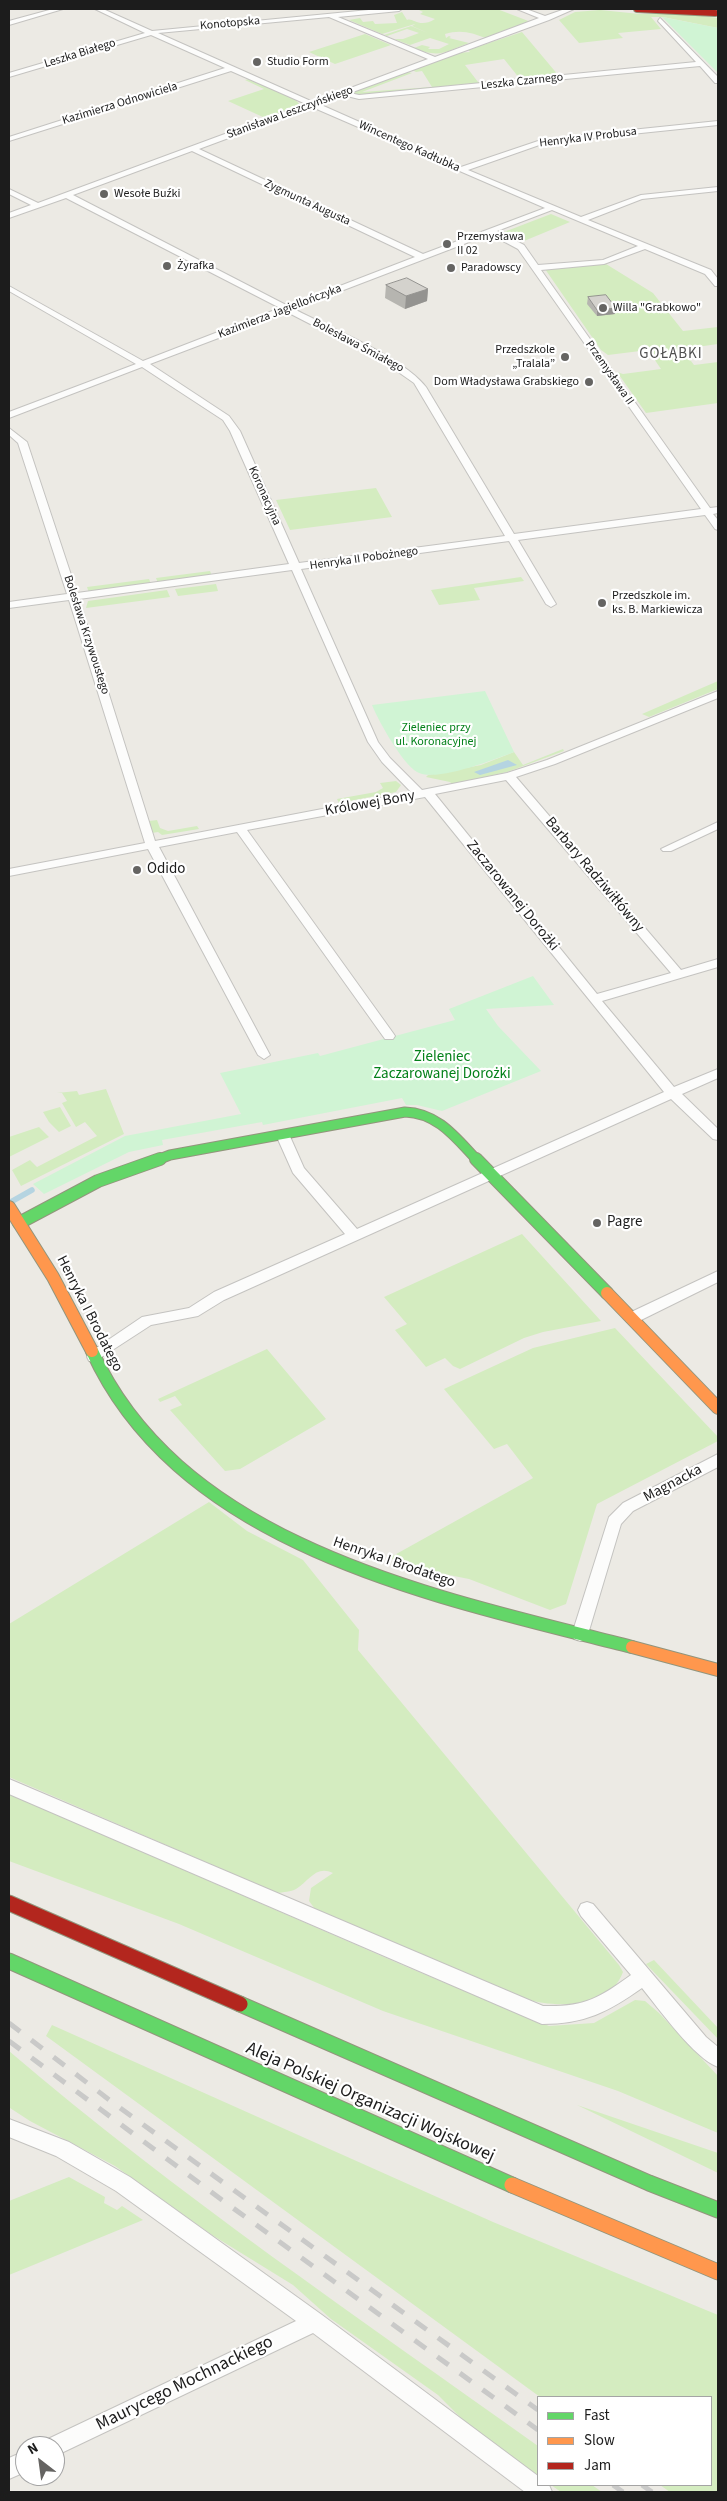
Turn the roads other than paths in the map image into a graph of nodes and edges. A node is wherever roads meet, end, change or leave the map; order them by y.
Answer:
1 (60, 9) edge
2 (98, 9) edge
3 (399, 9) edge
4 (520, 9) edge
5 (571, 9) edge
6 (637, 9) edge
7 (696, 9) edge
8 (717, 13) edge
9 (328, 15) junction
10 (547, 19) junction
11 (660, 20) dead end
12 (9, 24) edge
13 (151, 32) junction
14 (434, 60) junction
15 (702, 64) junction
16 (232, 68) junction
17 (9, 75) edge
18 (718, 81) edge
19 (342, 93) junction
20 (312, 104) junction
21 (718, 123) edge
22 (9, 139) edge
23 (192, 148) junction
24 (462, 170) junction
25 (718, 188) edge
26 (9, 191) edge
27 (67, 195) junction
28 (37, 206) junction
29 (551, 208) junction
30 (9, 216) edge
31 (582, 219) junction
32 (490, 231) junction
33 (645, 246) junction
34 (422, 257) junction
35 (535, 268) junction
36 (708, 272) junction
37 (718, 272) edge
38 (718, 284) edge
39 (9, 288) edge
40 (288, 309) junction
41 (143, 364) junction
42 (9, 415) edge
43 (9, 431) edge
44 (713, 511) edge
45 (718, 527) edge
46 (512, 538) junction
47 (295, 568) junction
48 (73, 596) junction
49 (551, 604) dead end
50 (9, 605) edge
51 (718, 694) edge
52 (509, 776) junction
53 (425, 794) junction
54 (718, 825) edge
55 (240, 828) junction
56 (151, 845) junction
57 (667, 849) dead end
58 (9, 873) edge
59 (718, 963) edge
60 (679, 975) junction
61 (595, 999) junction
62 (389, 1036) dead end
63 (264, 1055) dead end
64 (718, 1073) edge
65 (673, 1094) junction
66 (283, 1135) junction
67 (718, 1136) edge
68 (492, 1174) junction
69 (10, 1209) edge
70 (20, 1223) junction
71 (355, 1236) junction
72 (718, 1276) edge
73 (632, 1318) junction
74 (94, 1357) junction
75 (718, 1408) edge
76 (718, 1460) edge
77 (580, 1634) junction
78 (718, 1670) edge
79 (9, 1786) edge
80 (9, 1903) edge
81 (587, 1910) dead end
82 (9, 1961) edge
83 (644, 1976) junction
84 (718, 2058) edge
85 (9, 2128) edge
86 (718, 2210) edge
87 (718, 2272) edge
88 (315, 2322) junction
89 (65, 2441) edge
90 (542, 2492) edge

1 - 12 street
2 - 13 street, Wincentego Kadłubka
3 - 9 street, Konotopska
4 - 10 street
5 - 10 street, Stanisława Leszczyńskiego
6 - 8 main road
7 - 8 main road
9 - 13 street, Konotopska
9 - 14 street
10 - 14 street, Stanisława Leszczyńskiego
11 - 15 street
13 - 16 street, Wincentego Kadłubka
13 - 17 street, Leszka Białego
14 - 19 street, Stanisława Leszczyńskiego
15 - 18 street
15 - 19 street, Leszka Czarnego
16 - 20 street, Wincentego Kadłubka
16 - 22 street, Kazimierza Odnowiciela
19 - 20 street, Stanisława Leszczyńskiego
20 - 23 street, Stanisława Leszczyńskiego
20 - 24 street, Wincentego Kadłubka
21 - 24 street, Henryka IV Probusa
23 - 27 street, Stanisława Leszczyńskiego
23 - 34 street, Zygmunta Augusta
24 - 29 street, Wincentego Kadłubka
25 - 31 street
26 - 28 street
27 - 28 street, Stanisława Leszczyńskiego
27 - 40 street, Bolesława Śmiałego
28 - 30 street, Stanisława Leszczyńskiego
29 - 31 street, Wincentego Kadłubka
29 - 32 street, Kazimierza Jagiellończyka
31 - 33 street, Wincentego Kadłubka
32 - 34 street, Kazimierza Jagiellończyka
32 - 35 street, Przemysława II
33 - 35 street
33 - 36 street, Wincentego Kadłubka
34 - 40 street, Kazimierza Jagiellończyka
35 - 44 street, Przemysława II
36 - 37 street
36 - 38 street, Wincentego Kadłubka
39 - 41 street, Koronacyjna
40 - 41 street, Kazimierza Jagiellończyka
40 - 46 street, Bolesława Śmiałego
41 - 42 street, Kazimierza Jagiellończyka
41 - 47 street, Koronacyjna
43 - 48 street, Bolesława Krzywoustego
44 - 45 street, Przemysława II
44 - 46 street, Henryka II Pobożnego
46 - 47 street, Henryka II Pobożnego
46 - 49 street, Bolesława Śmiałego
47 - 48 street, Henryka II Pobożnego
47 - 53 street, Koronacyjna
48 - 50 street, Henryka II Pobożnego
48 - 56 street, Bolesława Krzywoustego
51 - 52 street, Królowej Bony
52 - 53 street, Królowej Bony
52 - 60 street, Barbary Radziwiłłówny
53 - 55 street, Królowej Bony
53 - 61 street, Zaczarowanej Dorożki
54 - 57 street
55 - 56 street, Królowej Bony
55 - 62 street
56 - 58 street, Królowej Bony
56 - 63 street, Bolesława Krzywoustego
59 - 60 street
60 - 61 street
61 - 65 street, Zaczarowanej Dorożki
64 - 65 street
65 - 67 street, Zaczarowanej Dorożki
65 - 68 street
66 - 68 main road
66 - 70 main road
66 - 71 street
68 - 71 street
68 - 73 main road
69 - 70 main road, Henryka I Brodatego
70 - 74 main road, Henryka I Brodatego
71 - 74 street
72 - 73 street
73 - 75 main road
74 - 77 main road, Henryka I Brodatego
76 - 77 street, Magnacka
77 - 78 main road, Henryka I Brodatego
79 - 83 street
80 - 86 main road
81 - 83 street
82 - 87 main road, Aleja Polskiej Organizacji Wojskowej
83 - 84 street
85 - 88 street
88 - 89 street, Maurycego Mochnackiego
88 - 90 street

